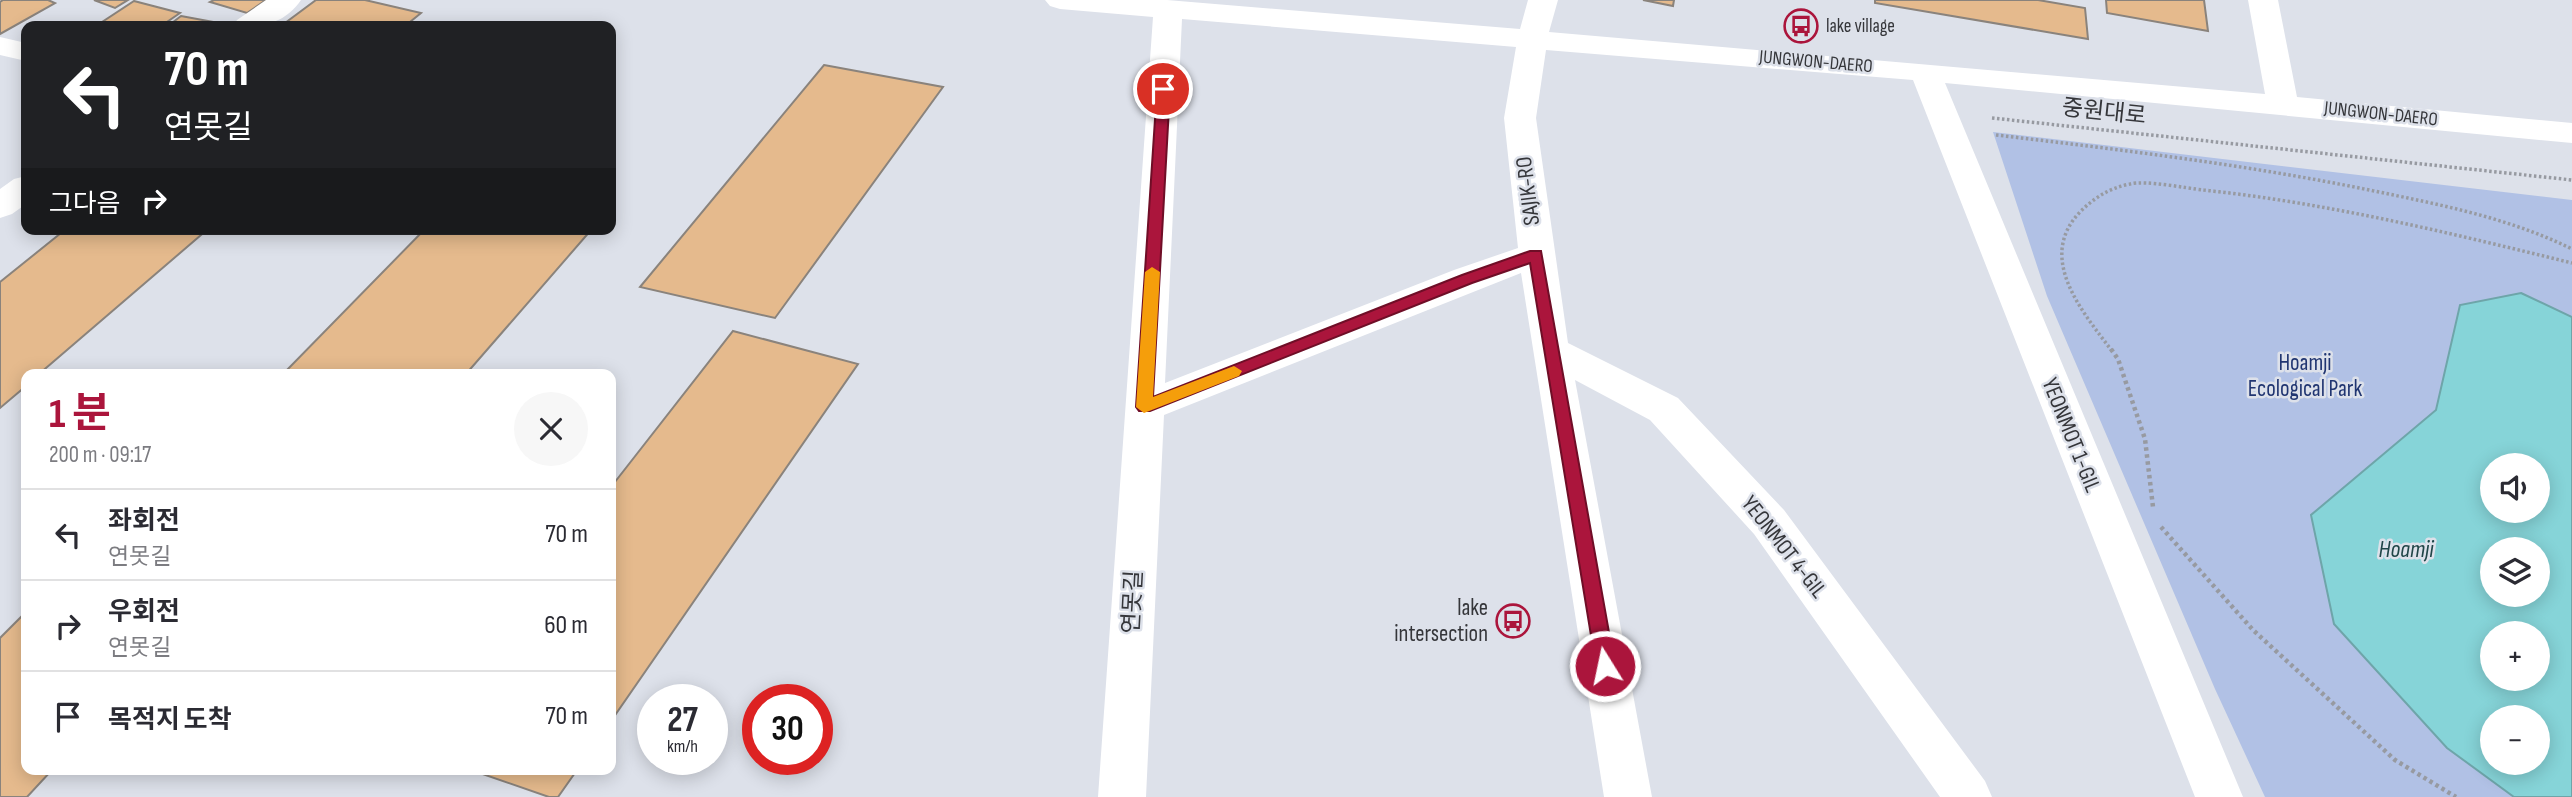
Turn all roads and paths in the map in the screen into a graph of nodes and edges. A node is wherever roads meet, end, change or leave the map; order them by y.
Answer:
1 (286, 0) edge
2 (1060, 0) edge
3 (1543, 0) edge
4 (2263, 0) edge
5 (1168, 9) junction
6 (255, 21) edge
7 (1532, 40) junction
8 (0, 46) edge
9 (21, 51) edge
10 (1925, 72) junction
11 (2283, 105) junction
12 (1944, 120) junction
13 (2572, 133) edge
14 (2572, 180) edge
15 (21, 191) edge
16 (0, 206) edge
17 (2572, 249) edge
18 (1536, 255) junction
19 (2572, 263) edge
20 (1551, 351) junction
21 (1144, 407) junction
22 (1122, 797) edge
23 (1628, 797) edge
24 (1968, 797) edge
25 (2219, 797) edge
26 (2456, 797) edge

1 - 6 street
2 - 5 street, JUNGWON-DAERO
3 - 7 street, SAJIK-RO
4 - 11 street
5 - 7 street, JUNGWON-DAERO
5 - 21 street, 연못길
7 - 10 street, JUNGWON-DAERO
7 - 18 street, SAJIK-RO
8 - 9 street
10 - 11 street, JUNGWON-DAERO
10 - 12 street, YEONMOT 1-GIL
11 - 13 street, JUNGWON-DAERO
12 - 14 path, 중원대로
12 - 17 path
12 - 25 street, YEONMOT 1-GIL
15 - 16 street
18 - 20 street, SAJIK-RO
18 - 21 street
19 - 26 path
20 - 23 street, SAJIK-RO
20 - 24 street, YEONMOT 4-GIL
21 - 22 street, 연못길

